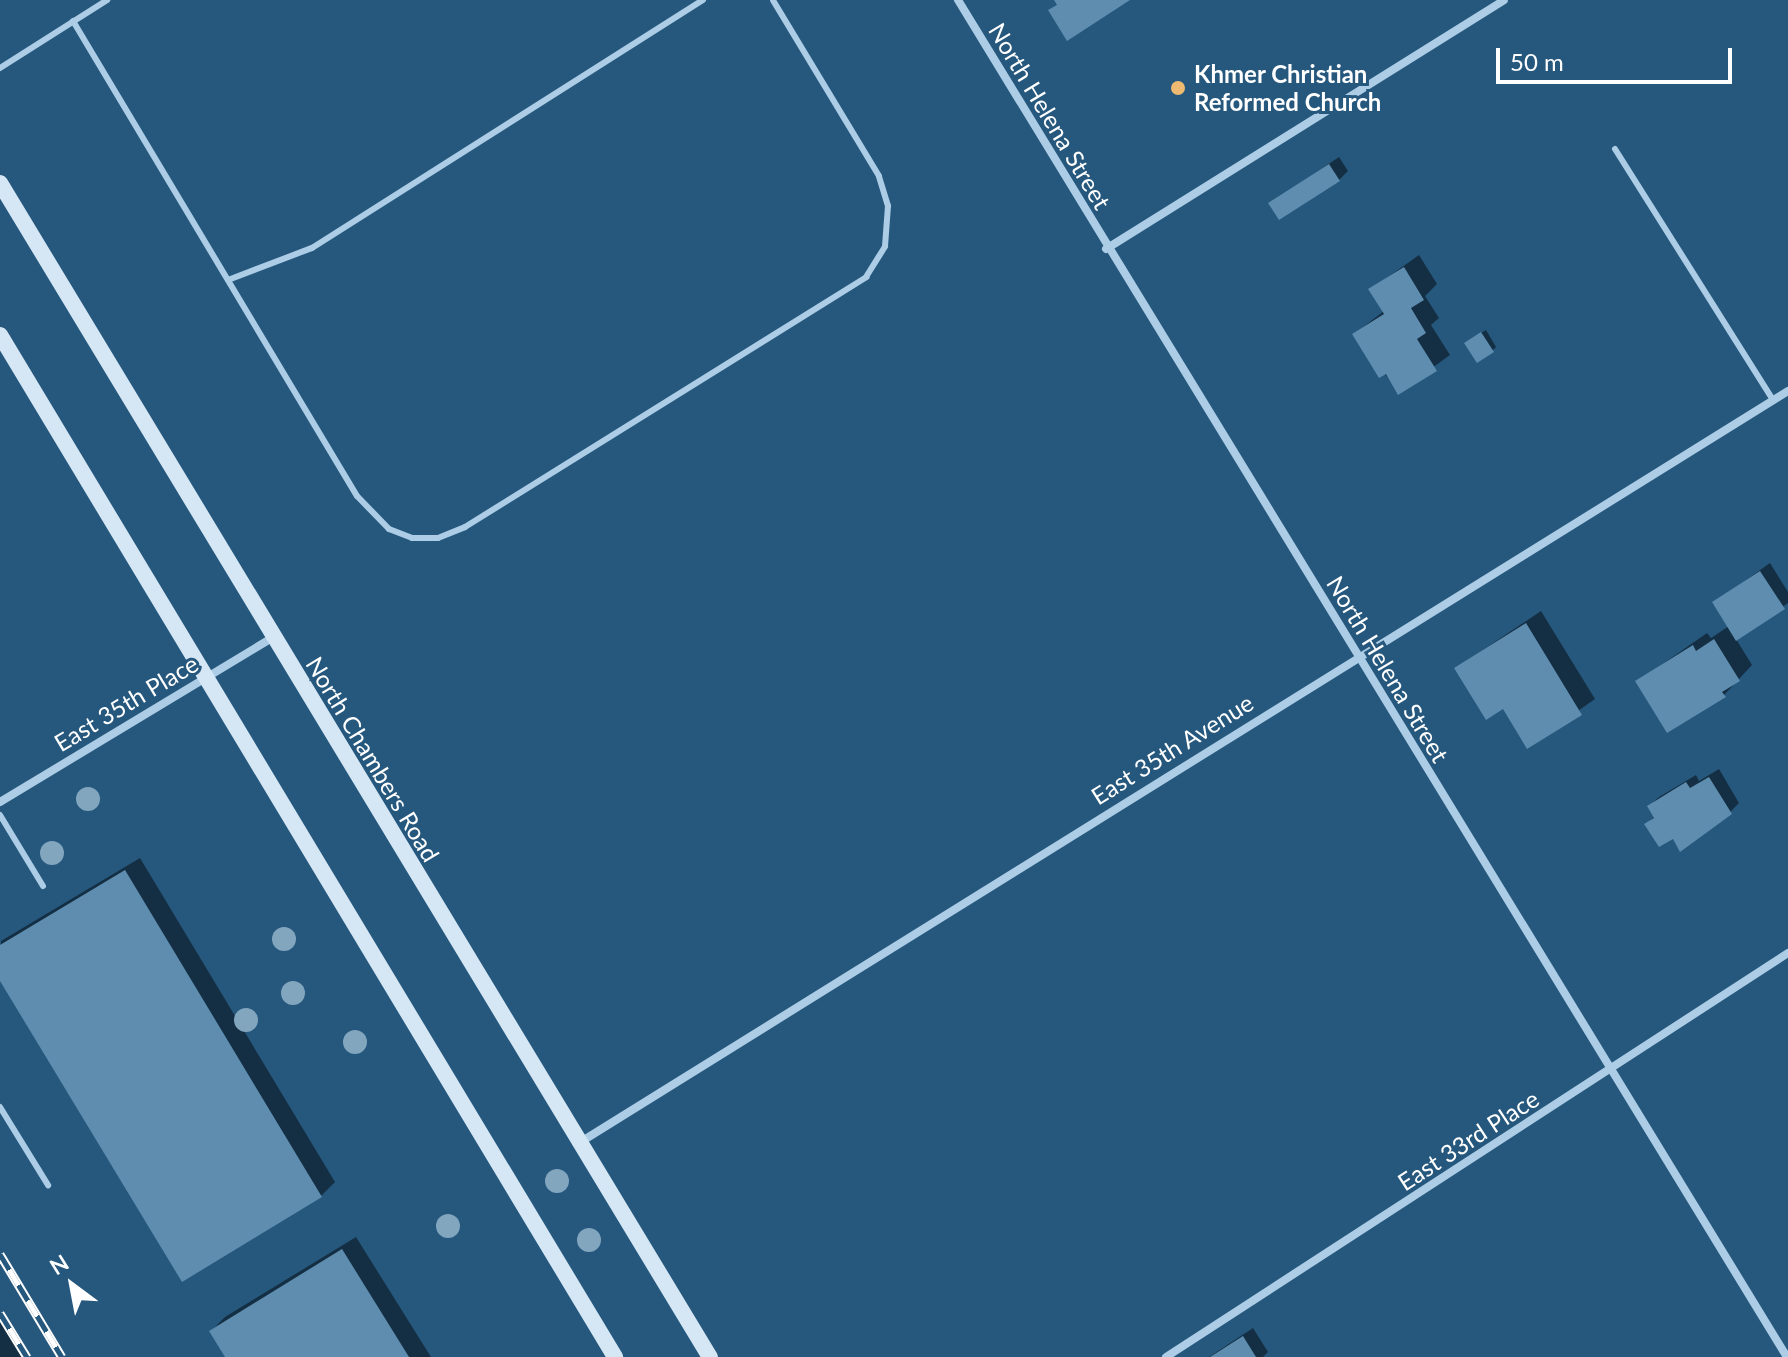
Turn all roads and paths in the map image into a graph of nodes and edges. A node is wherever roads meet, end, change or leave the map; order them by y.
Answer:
1 (107, 0) edge
2 (703, 0) edge
3 (773, 0) edge
4 (958, 0) edge
5 (1504, 0) edge
6 (73, 21) junction
7 (0, 68) edge
8 (1615, 149) dead end
9 (0, 183) edge
10 (1106, 249) junction
11 (228, 280) junction
12 (3, 347) edge
13 (1788, 391) edge
14 (1773, 400) junction
15 (272, 638) junction
16 (1357, 656) junction
17 (206, 678) junction
18 (0, 802) edge
19 (0, 815) edge
20 (43, 886) dead end
21 (1788, 953) edge
22 (1610, 1074) junction
23 (0, 1107) edge
24 (578, 1143) junction
25 (48, 1185) dead end
26 (615, 1357) edge
27 (710, 1357) edge
28 (1166, 1357) edge
29 (1787, 1357) edge

1 - 6 lane
2 - 11 lane
3 - 11 lane
4 - 10 street, North Helena Street
5 - 10 street
6 - 7 lane
6 - 11 lane
8 - 14 lane
9 - 15 main road, North Chambers Road
10 - 16 street, North Helena Street
12 - 17 main road
13 - 14 street, East 35th Avenue
14 - 16 street, East 35th Avenue
15 - 17 street, East 35th Place
15 - 24 main road, North Chambers Road
16 - 22 street, North Helena Street
16 - 24 street, East 35th Avenue
17 - 18 street, East 35th Place
17 - 26 main road
19 - 20 lane
21 - 22 street, East 33rd Place
22 - 28 street, East 33rd Place
22 - 29 street, North Helena Street
23 - 25 lane
24 - 27 main road, North Chambers Road

